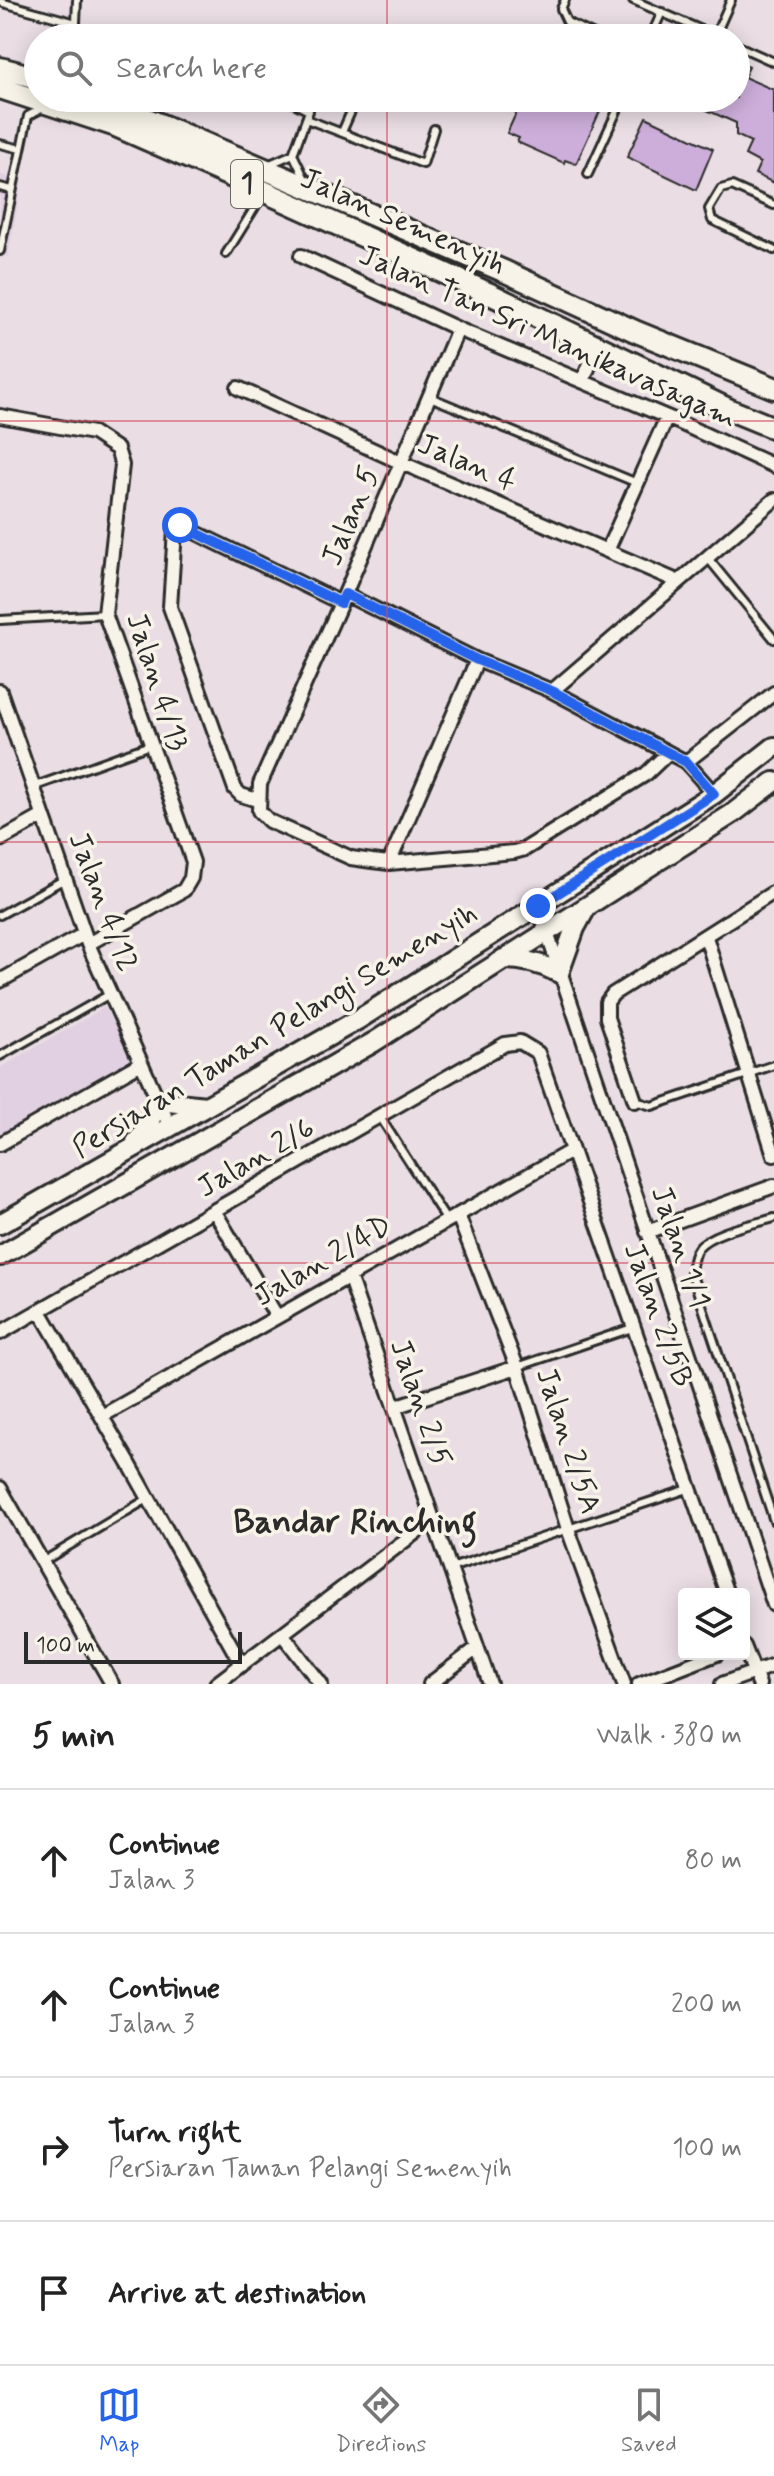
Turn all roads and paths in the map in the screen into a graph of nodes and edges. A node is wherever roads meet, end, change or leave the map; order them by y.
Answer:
1 (77, 0) edge
2 (565, 0) edge
3 (633, 0) edge
4 (731, 0) edge
5 (0, 2) edge
6 (662, 12) junction
7 (76, 23) joint
8 (571, 24) edge
9 (656, 24) edge
10 (689, 24) edge
11 (723, 24) edge
12 (750, 51) edge
13 (774, 62) edge
14 (0, 68) edge
15 (24, 74) edge
16 (0, 88) edge
17 (24, 96) edge
18 (36, 112) edge
19 (75, 112) edge
20 (134, 112) edge
21 (139, 112) edge
22 (309, 112) edge
23 (351, 112) edge
24 (617, 112) edge
25 (306, 119) junction
26 (164, 124) junction
27 (434, 129) dead end
28 (342, 132) junction
29 (0, 144) edge
30 (21, 149) junction
31 (293, 154) junction
32 (257, 166) junction
33 (588, 174) dead end
34 (0, 187) edge
35 (12, 190) junction
36 (264, 192) junction
37 (314, 192) junction
38 (774, 205) edge
39 (774, 250) edge
40 (0, 251) edge
41 (226, 254) dead end
42 (301, 256) dead end
43 (458, 329) junction
44 (597, 346) junction
45 (583, 381) junction
46 (238, 388) dead end
47 (774, 388) edge
48 (430, 397) junction
49 (667, 417) junction
50 (0, 420) edge
51 (774, 428) edge
52 (402, 463) junction
53 (774, 466) edge
54 (637, 483) junction
55 (774, 500) edge
56 (607, 551) junction
57 (707, 557) junction
58 (677, 581) junction
59 (343, 599) junction
60 (105, 614) junction
61 (0, 620) edge
62 (774, 639) edge
63 (477, 660) junction
64 (0, 691) edge
65 (552, 691) junction
66 (774, 693) edge
67 (150, 745) junction
68 (774, 747) edge
69 (668, 753) junction
70 (686, 762) junction
71 (774, 782) edge
72 (33, 787) junction
73 (714, 794) junction
74 (754, 797) junction
75 (258, 806) junction
76 (43, 816) junction
77 (698, 836) junction
78 (0, 840) edge
79 (389, 863) junction
80 (65, 879) junction
81 (774, 892) edge
82 (587, 905) junction
83 (538, 906) junction
84 (0, 915) edge
85 (547, 931) junction
86 (706, 937) junction
87 (86, 939) junction
88 (503, 959) junction
89 (559, 973) junction
90 (0, 981) edge
91 (110, 994) junction
92 (538, 1053) joint
93 (0, 1056) edge
94 (141, 1063) junction
95 (774, 1065) edge
96 (749, 1074) junction
97 (159, 1101) junction
98 (635, 1101) joint
99 (206, 1106) junction
100 (380, 1117) junction
101 (170, 1127) junction
102 (215, 1132) junction
103 (0, 1144) edge
104 (129, 1150) junction
105 (571, 1151) junction
106 (774, 1155) edge
107 (148, 1171) junction
108 (774, 1186) edge
109 (215, 1212) junction
110 (452, 1218) junction
111 (774, 1218) edge
112 (0, 1224) edge
113 (647, 1232) junction
114 (0, 1256) edge
115 (349, 1276) junction
116 (40, 1311) junction
117 (277, 1317) junction
118 (635, 1327) junction
119 (0, 1333) edge
120 (517, 1367) junction
121 (394, 1407) junction
122 (102, 1416) junction
123 (0, 1488) edge
124 (691, 1488) junction
125 (149, 1498) junction
126 (432, 1520) junction
127 (774, 1521) edge
128 (568, 1529) junction
129 (42, 1562) junction
130 (448, 1569) junction
131 (725, 1588) edge
132 (774, 1605) edge
133 (283, 1635) junction
134 (477, 1648) junction
135 (701, 1660) edge
136 (242, 1665) junction
137 (774, 1665) edge
138 (756, 1678) edge
139 (112, 1684) edge
140 (216, 1684) edge
141 (321, 1684) edge
142 (430, 1684) edge
143 (490, 1684) edge
144 (624, 1684) edge
145 (639, 1684) edge
146 (722, 1684) edge

1 - 7 lane
2 - 8 lane
3 - 6 lane
4 - 11 lane
5 - 7 lane
6 - 9 lane
6 - 10 lane
12 - 13 lane
14 - 15 main road
16 - 17 main road, Jalan Semenyih / 1
18 - 30 lane
19 - 36 main road, Jalan Semenyih / 1
20 - 26 main road, Jalan Semenyih / 1
21 - 26 lane
22 - 25 lane
23 - 28 lane
24 - 33 lane
25 - 28 lane
25 - 31 lane
26 - 32 main road, Jalan Semenyih / 1
27 - 28 lane
29 - 30 lane
30 - 35 lane
31 - 32 lane
31 - 37 lane
32 - 37 main road, Jalan Semenyih / 1
34 - 35 lane
35 - 40 lane
36 - 41 lane
36 - 44 main road, Jalan Semenyih / 1
37 - 47 main road, Jalan Semenyih / 1
38 - 39 lane
42 - 43 street, Jalan Tan Sri Manikavasagam
43 - 45 street, Jalan Tan Sri Manikavasagam
43 - 48 street, Jalan 5
44 - 45 street
44 - 51 main road, Jalan Semenyih / 1
45 - 49 street, Jalan Tan Sri Manikavasagam
46 - 52 street, Jalan 4
48 - 52 street, Jalan 5
48 - 54 lane
49 - 53 street, Jalan Tan Sri Manikavasagam
49 - 54 street
50 - 60 street, Jalan 4/13
52 - 56 street, Jalan 4
52 - 59 street, Jalan 5
54 - 56 street
55 - 57 street
56 - 58 street, Jalan 4
57 - 58 street
57 - 62 lane
58 - 65 street
59 - 63 street
59 - 75 street, Jalan 5
59 - 75 street
60 - 61 lane
60 - 67 street, Jalan 4/13
63 - 65 street
63 - 79 street
64 - 72 street, Jalan 4/12
65 - 69 street
66 - 70 street
67 - 72 lane
67 - 87 street, Jalan 4/13
68 - 73 street, Persiaran Taman Pelangi Semenyih
69 - 70 street
69 - 79 street
70 - 73 street
71 - 74 street, Persiaran Taman Pelangi Semenyih
72 - 76 street, Jalan 4/12
73 - 74 street
73 - 77 street
73 - 83 street, Persiaran Taman Pelangi Semenyih
74 - 77 street, Persiaran Taman Pelangi Semenyih
75 - 79 street
76 - 78 street
76 - 80 street, Jalan 4/12
77 - 82 street, Persiaran Taman Pelangi Semenyih
80 - 84 lane
80 - 87 street, Jalan 4/12
81 - 86 street
82 - 85 street, Persiaran Taman Pelangi Semenyih
82 - 89 street
83 - 85 street, Jalan 1/1
83 - 99 street, Persiaran Taman Pelangi Semenyih
85 - 88 street, Persiaran Taman Pelangi Semenyih
85 - 89 street, Jalan 1/1
86 - 96 street
86 - 98 street
87 - 90 street, Jalan 4/13
87 - 91 street, Jalan 4/12
88 - 89 street
88 - 102 street, Persiaran Taman Pelangi Semenyih
89 - 113 street, Jalan 1/1
91 - 93 lane
91 - 94 street, Jalan 4/12
92 - 100 street, Jalan 2/6
92 - 105 street, Jalan 2/5B
94 - 97 street, Jalan 4/12
94 - 103 street
95 - 96 lane
96 - 98 lane
96 - 106 street
97 - 99 street
97 - 101 street, Jalan 4/12
97 - 104 street
99 - 101 street, Persiaran Taman Pelangi Semenyih
100 - 109 street, Jalan 2/6
100 - 110 lane
101 - 102 street
101 - 104 street, Persiaran Taman Pelangi Semenyih
101 - 107 street
102 - 107 street, Persiaran Taman Pelangi Semenyih
104 - 112 street, Persiaran Taman Pelangi Semenyih
105 - 110 street, Jalan 2/4D
105 - 118 street, Jalan 2/5B
107 - 114 street, Persiaran Taman Pelangi Semenyih
108 - 113 street
109 - 116 street, Jalan 2/6
109 - 117 street
110 - 115 street, Jalan 2/4D
110 - 120 street, Jalan 2/5A
111 - 127 lane, Jalan 1/1
113 - 132 street, Jalan 1/1
115 - 117 street, Jalan 2/4D
115 - 121 street, Jalan 2/5
116 - 119 street, Jalan 2/6
116 - 122 street
117 - 122 street, Jalan 2/4D
118 - 120 lane
118 - 124 street, Jalan 2/5B
120 - 121 street
120 - 128 street, Jalan 2/5A
121 - 126 street, Jalan 2/5
122 - 125 street
123 - 129 street
124 - 128 lane
124 - 131 street, Jalan 2/5B
125 - 129 lane
125 - 136 street
126 - 130 street, Jalan 2/5
126 - 133 street
128 - 130 lane
128 - 144 street, Jalan 2/5A
129 - 139 street
130 - 134 street, Jalan 2/5
133 - 136 street
133 - 141 street
134 - 142 street
134 - 143 street, Jalan 2/5
135 - 145 street
136 - 140 street
137 - 138 street
138 - 146 street

